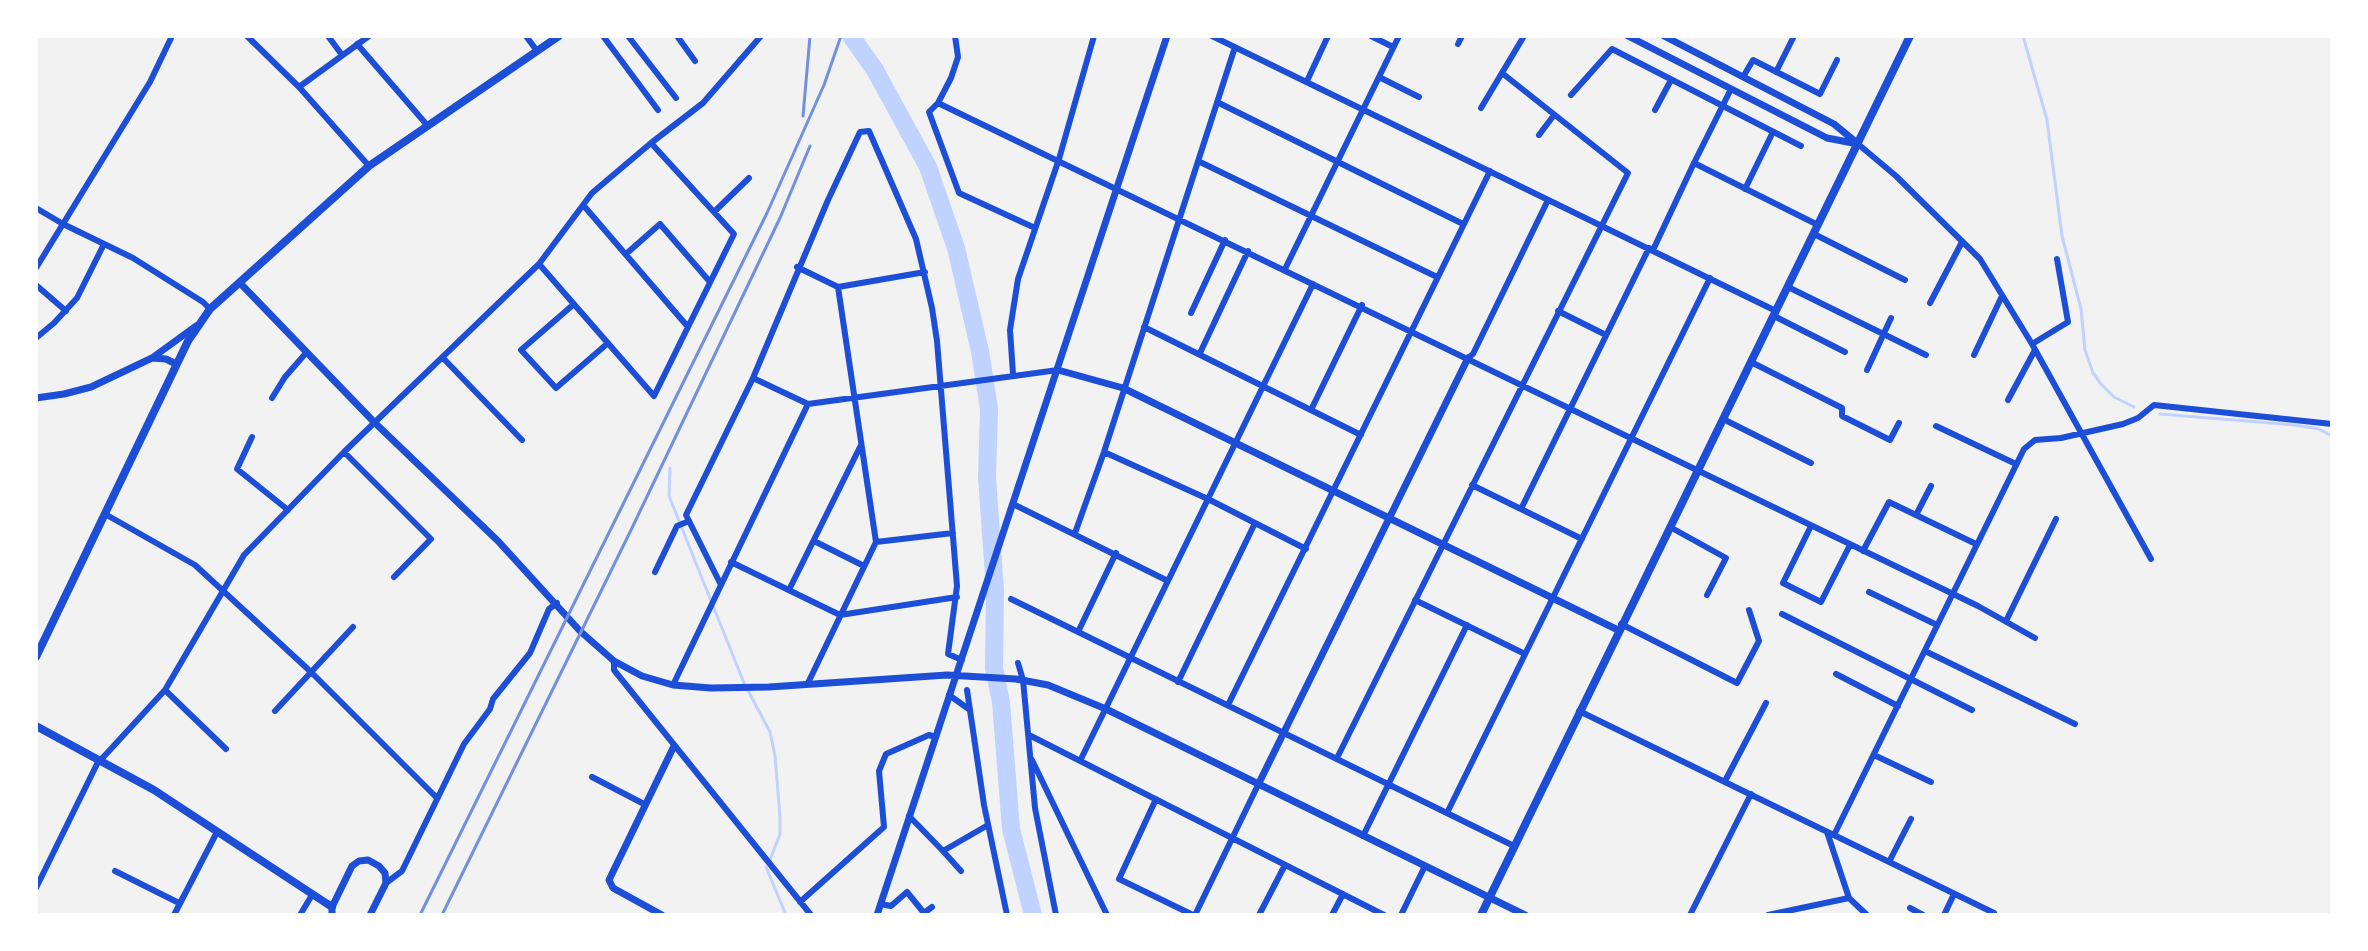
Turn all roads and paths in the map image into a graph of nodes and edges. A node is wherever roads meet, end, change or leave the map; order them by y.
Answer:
1 (172, 36) edge
2 (247, 36) edge
3 (328, 36) edge
4 (369, 36) edge
5 (526, 36) edge
6 (559, 36) edge
7 (603, 36) edge
8 (628, 36) edge
9 (677, 36) edge
10 (761, 36) edge
11 (955, 36) edge
12 (1094, 36) edge
13 (1167, 36) edge
14 (1212, 36) edge
15 (1328, 36) edge
16 (1371, 36) edge
17 (1399, 36) edge
18 (1462, 36) edge
19 (1524, 36) edge
20 (1628, 36) edge
21 (1664, 36) edge
22 (1794, 36) edge
23 (1910, 36) edge
24 (357, 44) junction
25 (1458, 44) dead end
26 (1235, 47) junction
27 (1393, 47) junction
28 (537, 51) junction
29 (342, 55) junction
30 (1837, 60) dead end
31 (695, 61) dead end
32 (1776, 72) junction
33 (1502, 73) junction
34 (1379, 77) junction
35 (1743, 77) junction
36 (1671, 80) junction
37 (1307, 81) junction
38 (299, 87) junction
39 (1731, 89) junction
40 (1571, 95) dead end
41 (1419, 97) dead end
42 (676, 98) dead end
43 (1217, 102) junction
44 (938, 103) junction
45 (1722, 106) junction
46 (1363, 108) junction
47 (1481, 108) dead end
48 (658, 110) dead end
49 (1655, 110) dead end
50 (1554, 115) junction
51 (427, 125) junction
52 (1539, 135) dead end
53 (1771, 136) dead end
54 (651, 143) junction
55 (1858, 144) junction
56 (1801, 146) dead end
57 (1059, 159) junction
58 (1198, 161) junction
59 (1338, 161) junction
60 (1694, 163) junction
61 (369, 166) junction
62 (1490, 171) junction
63 (749, 178) dead end
64 (1117, 188) junction
65 (1745, 189) junction
66 (1548, 200) junction
67 (584, 206) junction
68 (36, 208) edge
69 (714, 212) junction
70 (1311, 214) junction
71 (1180, 218) junction
72 (63, 224) junction
73 (1463, 224) junction
74 (1601, 225) junction
75 (1035, 228) junction
76 (1816, 229) junction
77 (1225, 240) junction
78 (1962, 242) junction
79 (104, 244) junction
80 (1651, 249) junction
81 (1248, 251) junction
82 (626, 254) junction
83 (2057, 259) dead end
84 (539, 264) junction
85 (797, 267) junction
86 (36, 268) edge
87 (1285, 269) junction
88 (925, 272) junction
89 (1437, 277) junction
90 (1710, 278) junction
91 (1905, 280) dead end
92 (710, 282) junction
93 (240, 283) junction
94 (1313, 284) junction
95 (36, 285) edge
96 (838, 287) junction
97 (1788, 287) junction
98 (2002, 296) junction
99 (1930, 303) dead end
100 (574, 304) junction
101 (1362, 305) junction
102 (210, 309) junction
103 (66, 311) junction
104 (1558, 311) junction
105 (1191, 313) dead end
106 (1775, 313) junction
107 (1891, 318) dead end
108 (198, 324) junction
109 (688, 327) junction
110 (1144, 327) junction
111 (1411, 330) junction
112 (1606, 335) junction
113 (1883, 335) junction
114 (36, 338) edge
115 (608, 343) junction
116 (2034, 347) junction
117 (1845, 352) dead end
118 (306, 353) junction
119 (1200, 353) junction
120 (1926, 355) dead end
121 (1974, 355) dead end
122 (152, 358) junction
123 (443, 358) junction
124 (1468, 358) junction
125 (1751, 362) junction
126 (176, 364) junction
127 (1058, 370) junction
128 (1867, 370) dead end
129 (1013, 374) junction
130 (753, 378) junction
131 (1263, 385) junction
132 (1522, 385) junction
133 (943, 386) junction
134 (1123, 388) junction
135 (36, 398) edge
136 (272, 398) dead end
137 (855, 398) junction
138 (2008, 400) dead end
139 (808, 404) junction
140 (1570, 408) junction
141 (1311, 410) junction
142 (1723, 419) junction
143 (374, 422) junction
144 (1899, 423) dead end
145 (2332, 424) edge
146 (1936, 426) dead end
147 (2079, 433) junction
148 (1361, 435) junction
149 (252, 437) dead end
150 (1631, 438) junction
151 (522, 440) dead end
152 (1236, 443) junction
153 (861, 445) junction
154 (344, 452) junction
155 (1104, 452) junction
156 (1811, 463) dead end
157 (2016, 464) junction
158 (1698, 470) junction
159 (1472, 485) junction
160 (1931, 486) dead end
161 (1334, 490) junction
162 (1208, 499) junction
163 (1013, 504) junction
164 (1521, 509) junction
165 (288, 510) junction
166 (105, 514) junction
167 (1916, 515) junction
168 (1390, 519) junction
169 (2056, 519) dead end
170 (688, 521) junction
171 (1255, 523) junction
172 (1811, 526) junction
173 (1670, 527) junction
174 (953, 533) junction
175 (1075, 533) junction
176 (1582, 539) junction
177 (814, 541) junction
178 (876, 542) junction
179 (1976, 544) junction
180 (1442, 545) junction
181 (1850, 545) junction
182 (1306, 549) junction
183 (1863, 551) junction
184 (1116, 553) junction
185 (2151, 559) dead end
186 (731, 562) junction
187 (864, 566) junction
188 (655, 572) dead end
189 (394, 577) dead end
190 (1168, 581) junction
191 (721, 585) junction
192 (224, 590) junction
193 (789, 590) junction
194 (1869, 592) dead end
195 (1952, 594) junction
196 (1707, 595) dead end
197 (957, 597) junction
198 (1552, 598) junction
199 (1011, 599) dead end
200 (1415, 600) junction
201 (557, 603) junction
202 (1749, 610) dead end
203 (1782, 614) dead end
204 (840, 615) junction
205 (2006, 621) junction
206 (1467, 625) junction
207 (1937, 625) junction
208 (353, 627) dead end
209 (1620, 627) junction
210 (1078, 632) junction
211 (2035, 638) dead end
212 (1925, 651) junction
213 (1525, 654) junction
214 (36, 657) edge
215 (1130, 658) junction
216 (962, 660) junction
217 (614, 661) junction
218 (1018, 663) dead end
219 (311, 672) junction
220 (1836, 674) dead end
221 (957, 675) junction
222 (1911, 679) junction
223 (1020, 680) junction
224 (1178, 682) junction
225 (808, 683) junction
226 (673, 685) junction
227 (165, 690) junction
228 (967, 690) dead end
229 (949, 695) junction
230 (1766, 703) dead end
231 (1228, 705) junction
232 (1898, 706) junction
233 (1106, 709) junction
234 (970, 710) junction
235 (1972, 710) dead end
236 (275, 711) dead end
237 (1579, 711) junction
238 (2075, 724) dead end
239 (36, 726) edge
240 (1284, 732) junction
241 (1029, 735) junction
242 (936, 737) junction
243 (674, 746) junction
244 (226, 749) dead end
245 (1874, 755) junction
246 (1031, 758) junction
247 (1337, 758) junction
248 (101, 759) junction
249 (1080, 761) junction
250 (592, 777) dead end
251 (1725, 781) junction
252 (1931, 782) dead end
253 (1389, 784) junction
254 (1258, 785) junction
255 (1751, 794) junction
256 (436, 797) junction
257 (1156, 799) junction
258 (644, 804) junction
259 (1447, 813) junction
260 (909, 816) junction
261 (1911, 819) dead end
262 (988, 825) junction
263 (217, 832) junction
264 (1830, 833) junction
265 (1363, 836) junction
266 (1233, 837) junction
267 (1514, 846) junction
268 (943, 851) junction
269 (1889, 862) junction
270 (1285, 865) junction
271 (1425, 866) junction
272 (115, 871) dead end
273 (961, 871) dead end
274 (386, 883) junction
275 (36, 888) edge
276 (1343, 894) junction
277 (1954, 894) junction
278 (312, 895) junction
279 (1489, 897) junction
280 (1849, 898) junction
281 (800, 902) junction
282 (179, 903) junction
283 (881, 904) junction
284 (932, 907) dead end
285 (1910, 908) dead end
286 (332, 911) edge
287 (1994, 913) dead end
288 (924, 914) edge
289 (174, 915) edge
290 (300, 915) edge
291 (370, 915) edge
292 (662, 915) edge
293 (811, 915) edge
294 (877, 915) edge
295 (1007, 915) edge
296 (1056, 915) edge
297 (1107, 915) edge
298 (1194, 915) edge
299 (1259, 915) edge
300 (1332, 915) edge
301 (1384, 915) edge
302 (1401, 915) edge
303 (1481, 915) edge
304 (1525, 915) edge
305 (1690, 915) edge
306 (1768, 915) edge
307 (1867, 915) edge
308 (1923, 915) edge
309 (1944, 915) edge

1 - 72 street
2 - 38 street
3 - 29 street
4 - 24 street
5 - 28 street
6 - 28 main road
7 - 48 street
8 - 42 street
9 - 31 street
10 - 54 street
11 - 44 street
12 - 57 street
13 - 64 street
14 - 26 street
15 - 37 street
16 - 27 street
17 - 27 street
18 - 25 street
19 - 33 street
20 - 39 street
21 - 35 street
22 - 32 street
23 - 55 main road
24 - 29 street
24 - 51 street
26 - 37 street
26 - 43 street
27 - 34 street
28 - 51 main road
29 - 38 street
30 - 32 street
32 - 35 street
33 - 47 street
33 - 50 street
34 - 41 street
34 - 46 street
35 - 55 street
36 - 40 street
36 - 45 street
36 - 49 street
37 - 46 street
38 - 61 street
39 - 45 street
39 - 55 street
43 - 58 street
43 - 59 street
44 - 57 street
44 - 75 street
45 - 56 street
45 - 60 street
46 - 59 street
46 - 62 street
50 - 52 street
50 - 74 street
51 - 61 main road
53 - 65 street
54 - 67 street
54 - 69 street
55 - 76 main road
55 - 78 street
57 - 64 street
57 - 75 street
58 - 70 street
58 - 71 street
59 - 70 street
59 - 73 street
60 - 65 street
60 - 80 street
61 - 93 main road
62 - 66 street
62 - 73 street
63 - 69 street
64 - 71 street
64 - 127 street
65 - 76 street
66 - 74 street
66 - 124 street
67 - 82 street
67 - 84 street
68 - 72 street
69 - 92 street
70 - 87 street
70 - 89 street
71 - 77 street
71 - 110 street
72 - 79 street
72 - 86 street
73 - 89 street
74 - 80 street
74 - 104 street
75 - 129 street
76 - 91 street
76 - 97 main road
77 - 81 street
77 - 105 street
78 - 98 street
78 - 99 street
79 - 102 street
79 - 103 street
80 - 90 street
80 - 112 street
81 - 87 street
81 - 119 street
82 - 92 street
82 - 109 street
83 - 116 street
84 - 100 street
84 - 123 street
85 - 88 street
85 - 96 street
85 - 130 street
87 - 94 street
88 - 96 street
88 - 133 street
89 - 111 street
90 - 106 street
90 - 150 street
92 - 109 street
93 - 102 main road
93 - 118 street
94 - 101 street
94 - 131 street
95 - 103 street
96 - 137 street
97 - 106 main road
97 - 113 street
98 - 116 street
98 - 121 street
100 - 115 street
100 - 115 street
101 - 111 street
101 - 141 street
102 - 108 main road
103 - 114 street
104 - 112 street
104 - 132 street
106 - 117 street
106 - 125 main road
107 - 113 street
108 - 122 street
108 - 126 main road
109 - 115 street
110 - 119 street
110 - 134 street
111 - 124 street
111 - 148 street
112 - 140 street
113 - 120 street
113 - 128 street
116 - 138 street
116 - 147 street
118 - 136 street
118 - 143 street
119 - 131 street
122 - 126 street
122 - 135 street
123 - 143 street
123 - 151 street
124 - 132 street
124 - 168 street
125 - 142 main road
125 - 144 street
126 - 166 main road
127 - 129 street
127 - 134 street
127 - 163 street
129 - 133 street
130 - 139 street
130 - 170 street
131 - 141 street
131 - 152 street
132 - 140 street
132 - 159 street
133 - 137 street
133 - 174 street
134 - 152 street
134 - 155 street
137 - 139 street
137 - 153 street
139 - 186 street
140 - 150 street
140 - 164 street
141 - 148 street
142 - 156 street
142 - 158 main road
143 - 154 street
143 - 201 street
145 - 147 street
146 - 157 street
147 - 157 street
147 - 185 street
148 - 161 street
149 - 165 street
150 - 158 street
150 - 176 street
152 - 161 street
152 - 162 street
153 - 177 street
153 - 178 street
154 - 165 street
154 - 189 street
155 - 162 street
155 - 175 street
157 - 179 street
158 - 172 street
158 - 173 main road
159 - 164 street
159 - 180 street
160 - 167 street
161 - 168 street
161 - 182 street
162 - 171 street
162 - 190 street
163 - 175 street
163 - 216 street
164 - 176 street
165 - 192 street
166 - 192 street
166 - 214 main road
167 - 179 street
167 - 183 street
168 - 180 street
168 - 240 street
169 - 205 street
170 - 188 street
170 - 191 street
171 - 182 street
171 - 224 street
172 - 181 street
172 - 181 street
173 - 196 street
173 - 209 main road
174 - 178 street
174 - 197 street
175 - 184 street
176 - 198 street
177 - 187 street
177 - 193 street
178 - 187 street
179 - 195 street
180 - 198 street
180 - 200 street
181 - 183 street
182 - 231 street
183 - 195 street
184 - 190 street
184 - 210 street
186 - 191 street
186 - 193 street
187 - 204 street
190 - 215 street
191 - 226 street
192 - 219 street
192 - 227 street
193 - 204 street
194 - 207 street
195 - 205 street
195 - 207 street
197 - 204 street
197 - 216 street
198 - 209 street
198 - 213 street
199 - 210 street
200 - 206 street
200 - 247 street
201 - 217 street
201 - 256 street
202 - 209 street
203 - 222 street
204 - 225 street
205 - 211 street
206 - 213 street
206 - 253 street
207 - 212 street
208 - 219 street
209 - 237 main road
210 - 215 street
212 - 222 street
212 - 238 street
213 - 259 street
215 - 224 street
215 - 233 street
216 - 221 street
217 - 226 street
217 - 243 street
218 - 223 street
219 - 236 street
219 - 256 street
220 - 232 street
221 - 223 street
221 - 225 street
221 - 229 street
222 - 232 street
222 - 235 street
223 - 233 street
223 - 241 street
224 - 231 street
225 - 226 street
227 - 244 street
227 - 248 street
228 - 234 street
229 - 234 street
229 - 242 street
230 - 251 street
231 - 240 street
232 - 245 street
233 - 249 street
233 - 254 street
234 - 262 street
237 - 251 street
237 - 267 main road
239 - 248 main road
240 - 247 street
240 - 254 street
241 - 246 street
241 - 249 street
242 - 260 street
242 - 281 street
243 - 258 street
243 - 281 street
245 - 252 street
245 - 264 street
246 - 296 street
246 - 297 street
247 - 253 street
248 - 263 main road
248 - 275 street
249 - 257 street
250 - 258 street
251 - 255 street
253 - 259 street
253 - 265 street
254 - 265 street
254 - 266 street
255 - 264 street
255 - 305 street
256 - 274 street
257 - 266 street
257 - 298 street
258 - 292 street
259 - 267 street
260 - 268 street
260 - 283 street
261 - 269 street
262 - 268 street
262 - 295 street
263 - 278 main road
263 - 282 street
264 - 269 street
264 - 280 street
265 - 271 street
266 - 270 street
266 - 298 street
267 - 279 main road
268 - 273 street
269 - 277 street
270 - 276 street
270 - 299 street
271 - 279 street
271 - 302 street
272 - 282 street
274 - 286 street
274 - 291 street
276 - 300 street
276 - 301 street
277 - 287 street
277 - 309 street
278 - 286 main road
278 - 290 street
279 - 303 main road
279 - 304 street
280 - 306 street
280 - 307 street
281 - 293 street
282 - 289 street
283 - 288 street
283 - 294 street
284 - 288 street
285 - 308 street

